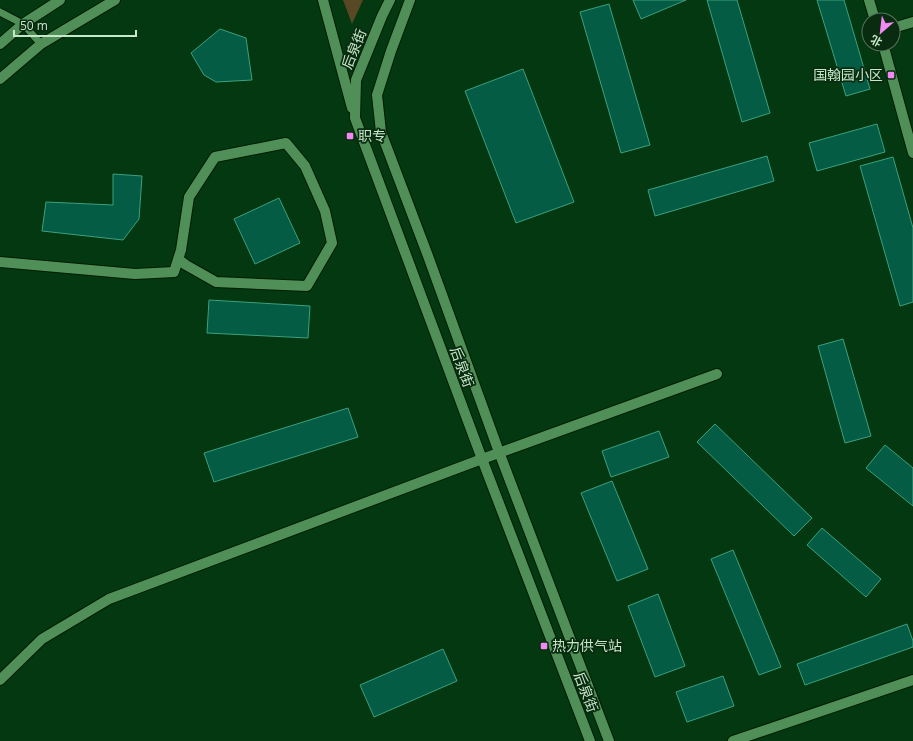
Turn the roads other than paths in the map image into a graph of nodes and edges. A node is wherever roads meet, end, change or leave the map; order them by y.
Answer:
1 (60, 0) edge
2 (115, 0) edge
3 (323, 0) edge
4 (390, 0) edge
5 (410, 0) edge
6 (869, 0) edge
7 (0, 12) edge
8 (873, 12) edge
9 (913, 22) edge
10 (23, 24) junction
11 (901, 26) edge
12 (0, 44) edge
13 (41, 44) junction
14 (885, 52) edge
15 (0, 79) edge
16 (354, 118) junction
17 (913, 153) edge
18 (178, 259) junction
19 (0, 262) edge
20 (716, 374) dead end
21 (499, 452) junction
22 (482, 459) junction
23 (0, 680) edge
24 (913, 680) edge
25 (590, 741) edge
26 (609, 741) edge
27 (733, 741) edge

1 - 10 street
2 - 13 street
3 - 16 street
4 - 16 street, 后泉街
5 - 21 street, 后泉街
6 - 8 street
7 - 10 lane
9 - 11 street
10 - 12 street
10 - 13 lane
13 - 15 street
14 - 17 street
16 - 22 street, 后泉街
18 - 18 street
18 - 19 street
20 - 21 street
21 - 22 street
21 - 26 street, 后泉街
22 - 23 street
22 - 25 street, 后泉街
24 - 27 street

